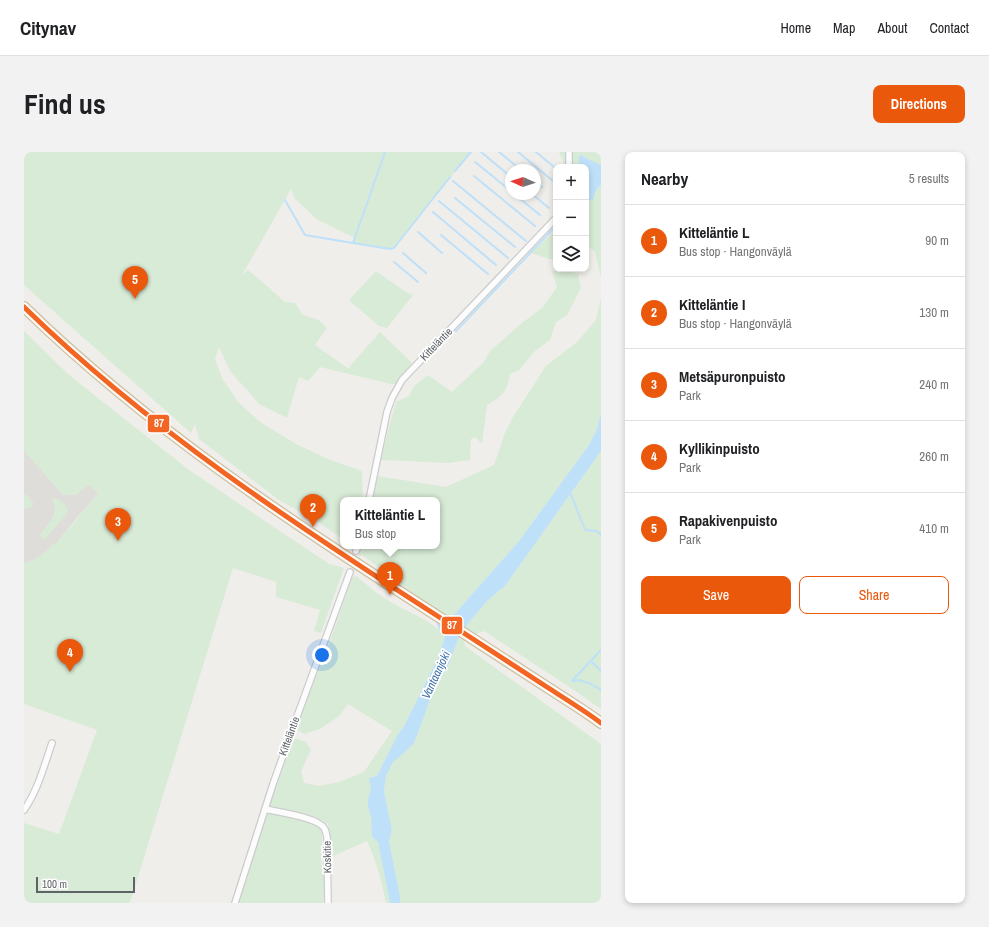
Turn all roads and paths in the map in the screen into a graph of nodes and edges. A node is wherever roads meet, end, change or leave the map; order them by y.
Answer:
1 (569, 152) edge
2 (569, 164) edge
3 (553, 221) edge
4 (24, 307) edge
5 (369, 497) edge
6 (350, 572) dead end
7 (601, 723) edge
8 (52, 743) dead end
9 (264, 809) junction
10 (24, 810) edge
11 (235, 903) edge
12 (328, 903) edge

1 - 2 street
3 - 5 street, Kitteläntie
4 - 7 highway
6 - 9 street, Kitteläntie
8 - 10 street
9 - 11 street, Kitteläntie
9 - 12 street, Koskitie

